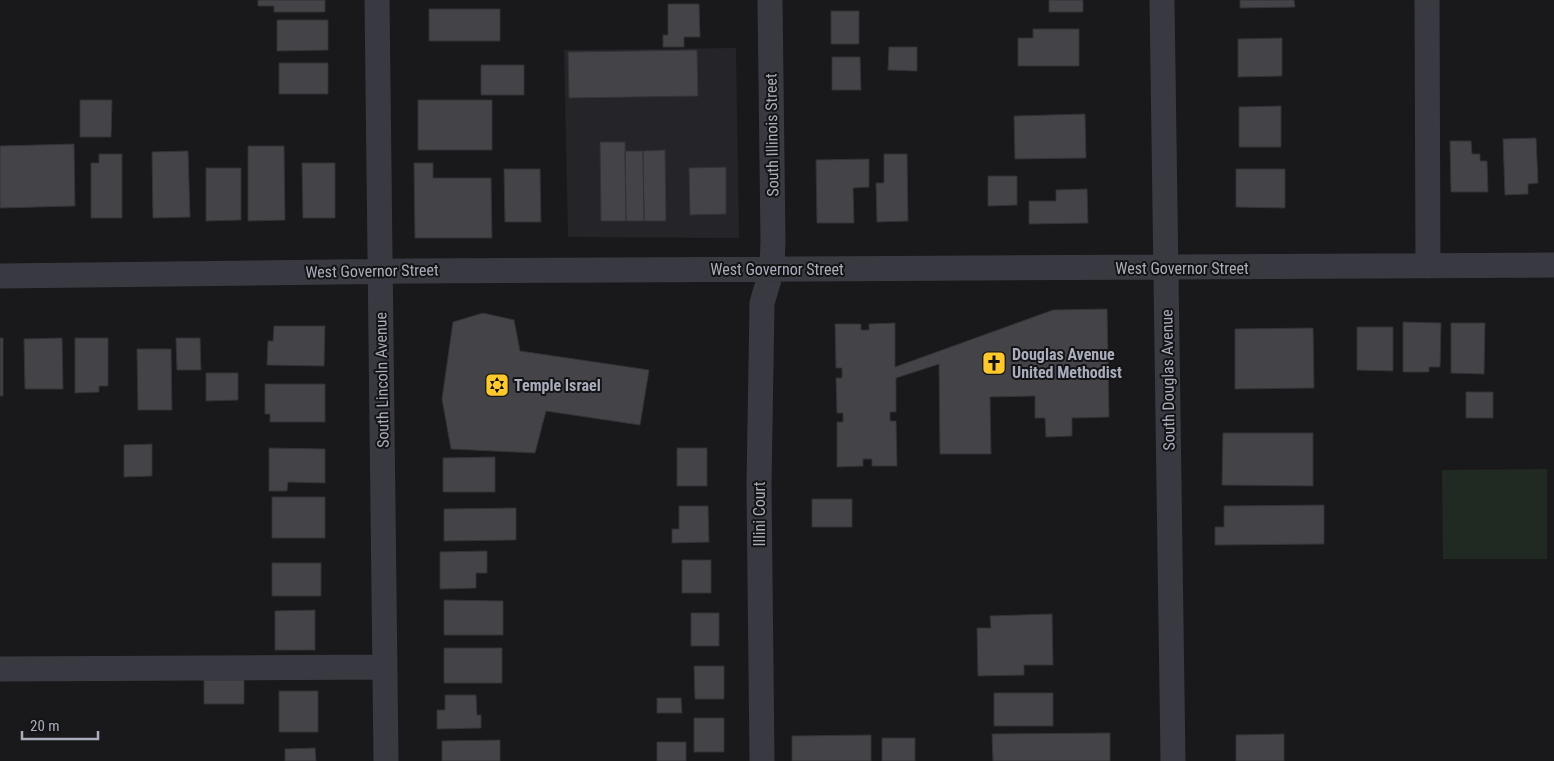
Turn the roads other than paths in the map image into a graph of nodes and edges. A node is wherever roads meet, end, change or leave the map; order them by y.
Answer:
1 (377, 0) edge
2 (770, 0) edge
3 (1162, 0) edge
4 (1427, 0) edge
5 (1554, 265) edge
6 (1428, 266) junction
7 (1166, 268) junction
8 (772, 269) junction
9 (380, 271) junction
10 (0, 276) edge
11 (385, 667) junction
12 (0, 669) edge
13 (386, 761) edge
14 (762, 761) edge
15 (1173, 761) edge

1 - 9 street, South Lincoln Avenue
2 - 8 street, South Illinois Street
3 - 7 street, South Douglas Avenue
4 - 6 street
5 - 6 street, West Governor Street
6 - 7 street, West Governor Street
7 - 8 street, West Governor Street
7 - 15 street, South Douglas Avenue
8 - 9 street, West Governor Street
8 - 14 street, Illini Court
9 - 10 street, West Governor Street
9 - 11 street, South Lincoln Avenue
11 - 12 street
11 - 13 street, South Lincoln Avenue

